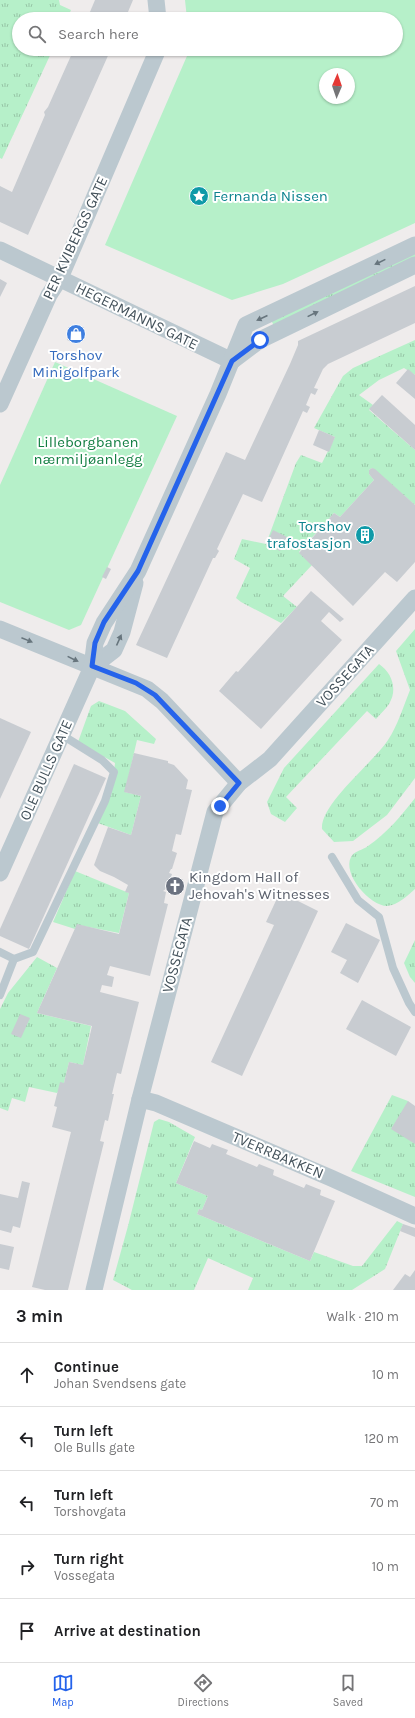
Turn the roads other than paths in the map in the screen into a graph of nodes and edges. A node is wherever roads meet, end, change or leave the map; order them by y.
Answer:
1 (156, 0) edge
2 (157, 12) edge
3 (155, 56) edge
4 (415, 245) edge
5 (0, 250) edge
6 (415, 265) edge
7 (60, 278) junction
8 (232, 361) junction
9 (0, 404) edge
10 (415, 598) edge
11 (0, 629) edge
12 (92, 666) junction
13 (62, 735) junction
14 (239, 783) junction
15 (332, 857) dead end
16 (0, 873) edge
17 (0, 952) edge
18 (14, 959) junction
19 (0, 995) edge
20 (415, 1012) edge
21 (140, 1099) junction
22 (415, 1216) edge
23 (98, 1288) edge

1 - 2 street
3 - 7 street, PER KVIBERGS GATE
4 -> 8 street, OLE BULLS GATE
5 - 7 street, HEGERMANNS GATE
8 -> 6 street
7 - 8 street, HEGERMANNS GATE
7 - 9 street, PER KVIBERGS GATE
8 - 12 street, OLE BULLS GATE
10 - 14 street, VOSSEGATA
11 -> 12 street
12 - 13 street, OLE BULLS GATE
12 - 14 street
13 - 16 street, OLE BULLS GATE
13 - 18 lane
14 - 21 street, VOSSEGATA
15 - 20 lane
17 - 18 lane
18 - 19 lane
21 - 22 street, TVERRBAKKEN
21 - 23 street, VOSSEGATA

